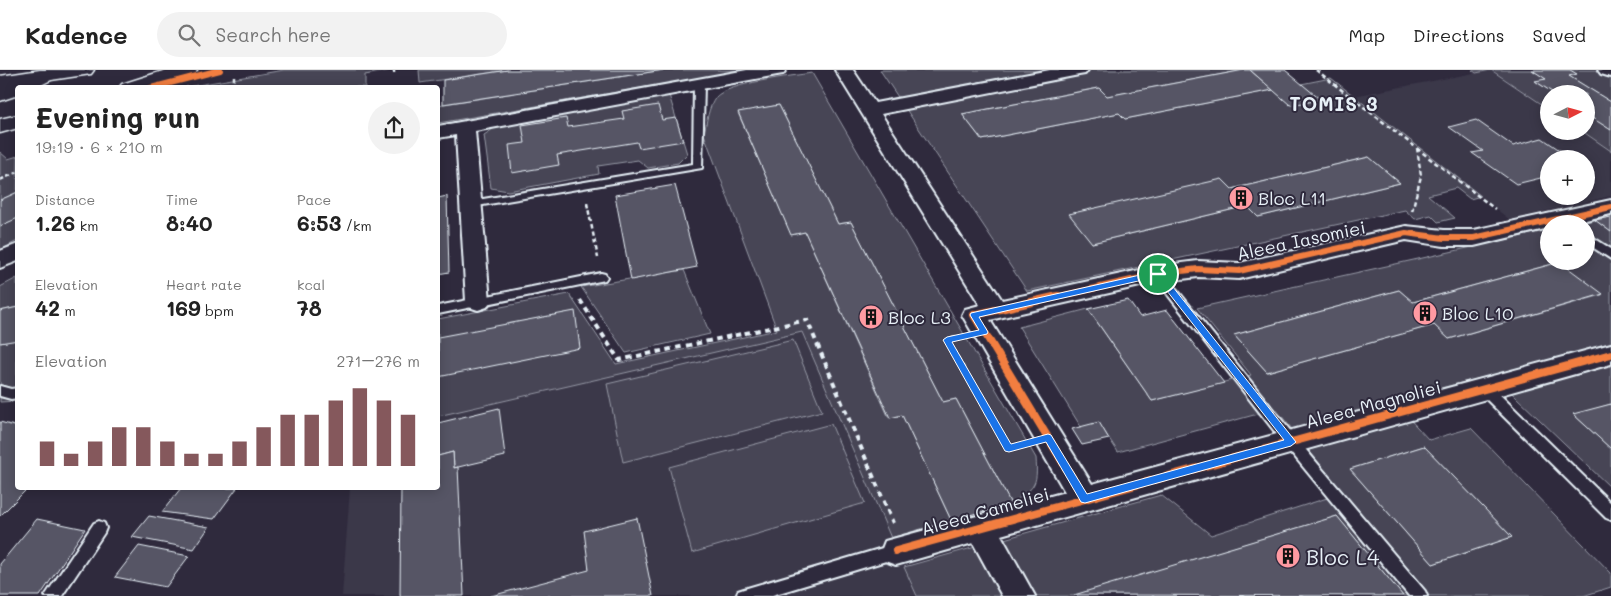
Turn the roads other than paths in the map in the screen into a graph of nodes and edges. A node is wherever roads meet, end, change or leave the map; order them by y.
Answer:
1 (84, 70) edge
2 (187, 70) edge
3 (777, 70) edge
4 (844, 70) edge
5 (1079, 70) edge
6 (1607, 70) edge
7 (1611, 72) edge
8 (52, 73) edge
9 (0, 82) edge
10 (699, 84) junction
11 (24, 85) edge
12 (139, 85) edge
13 (15, 89) edge
14 (0, 95) edge
15 (870, 110) junction
16 (15, 122) edge
17 (0, 126) edge
18 (465, 127) junction
19 (440, 132) edge
20 (471, 204) junction
21 (1611, 207) edge
22 (1585, 215) edge
23 (1540, 225) edge
24 (1595, 243) edge
25 (15, 253) edge
26 (1611, 255) edge
27 (0, 260) edge
28 (1158, 274) junction
29 (601, 277) road end
30 (478, 301) junction
31 (440, 310) edge
32 (990, 321) junction
33 (1611, 354) edge
34 (1484, 388) junction
35 (0, 391) edge
36 (15, 393) edge
37 (1291, 442) junction
38 (1085, 499) junction
39 (1611, 513) edge
40 (98, 528) dead end
41 (981, 528) junction
42 (900, 550) joint
43 (53, 596) edge
44 (744, 596) edge
45 (1019, 596) edge
46 (1418, 596) edge

1 - 8 main road
2 - 12 main road
3 - 10 street
4 - 15 street, Aleea Cameliei
5 - 15 street
6 - 7 street
8 - 9 main road
8 - 11 main road
10 - 18 street
10 - 20 lane
13 - 14 main road
15 - 32 street, Aleea Cameliei
16 - 17 main road
18 - 19 street
18 - 20 street
20 - 30 street
21 - 22 street, Aleea Iasomiei
23 - 28 street, Aleea Iasomiei
24 - 26 lane
25 - 27 street
28 - 32 street, Aleea Iasomiei
28 - 37 lane
29 - 30 lane
30 - 31 lane
32 - 38 street, Aleea Cameliei
33 - 34 street, Aleea Magnoliei
34 - 37 street, Aleea Magnoliei
34 - 39 lane
35 - 36 lane
37 - 38 street, Aleea Magnoliei
37 - 46 lane
38 - 41 street, Aleea Cameliei
40 - 43 lane
41 - 42 street, Aleea Cameliei
41 - 45 street, Aleea Cameliei
42 - 44 lane

